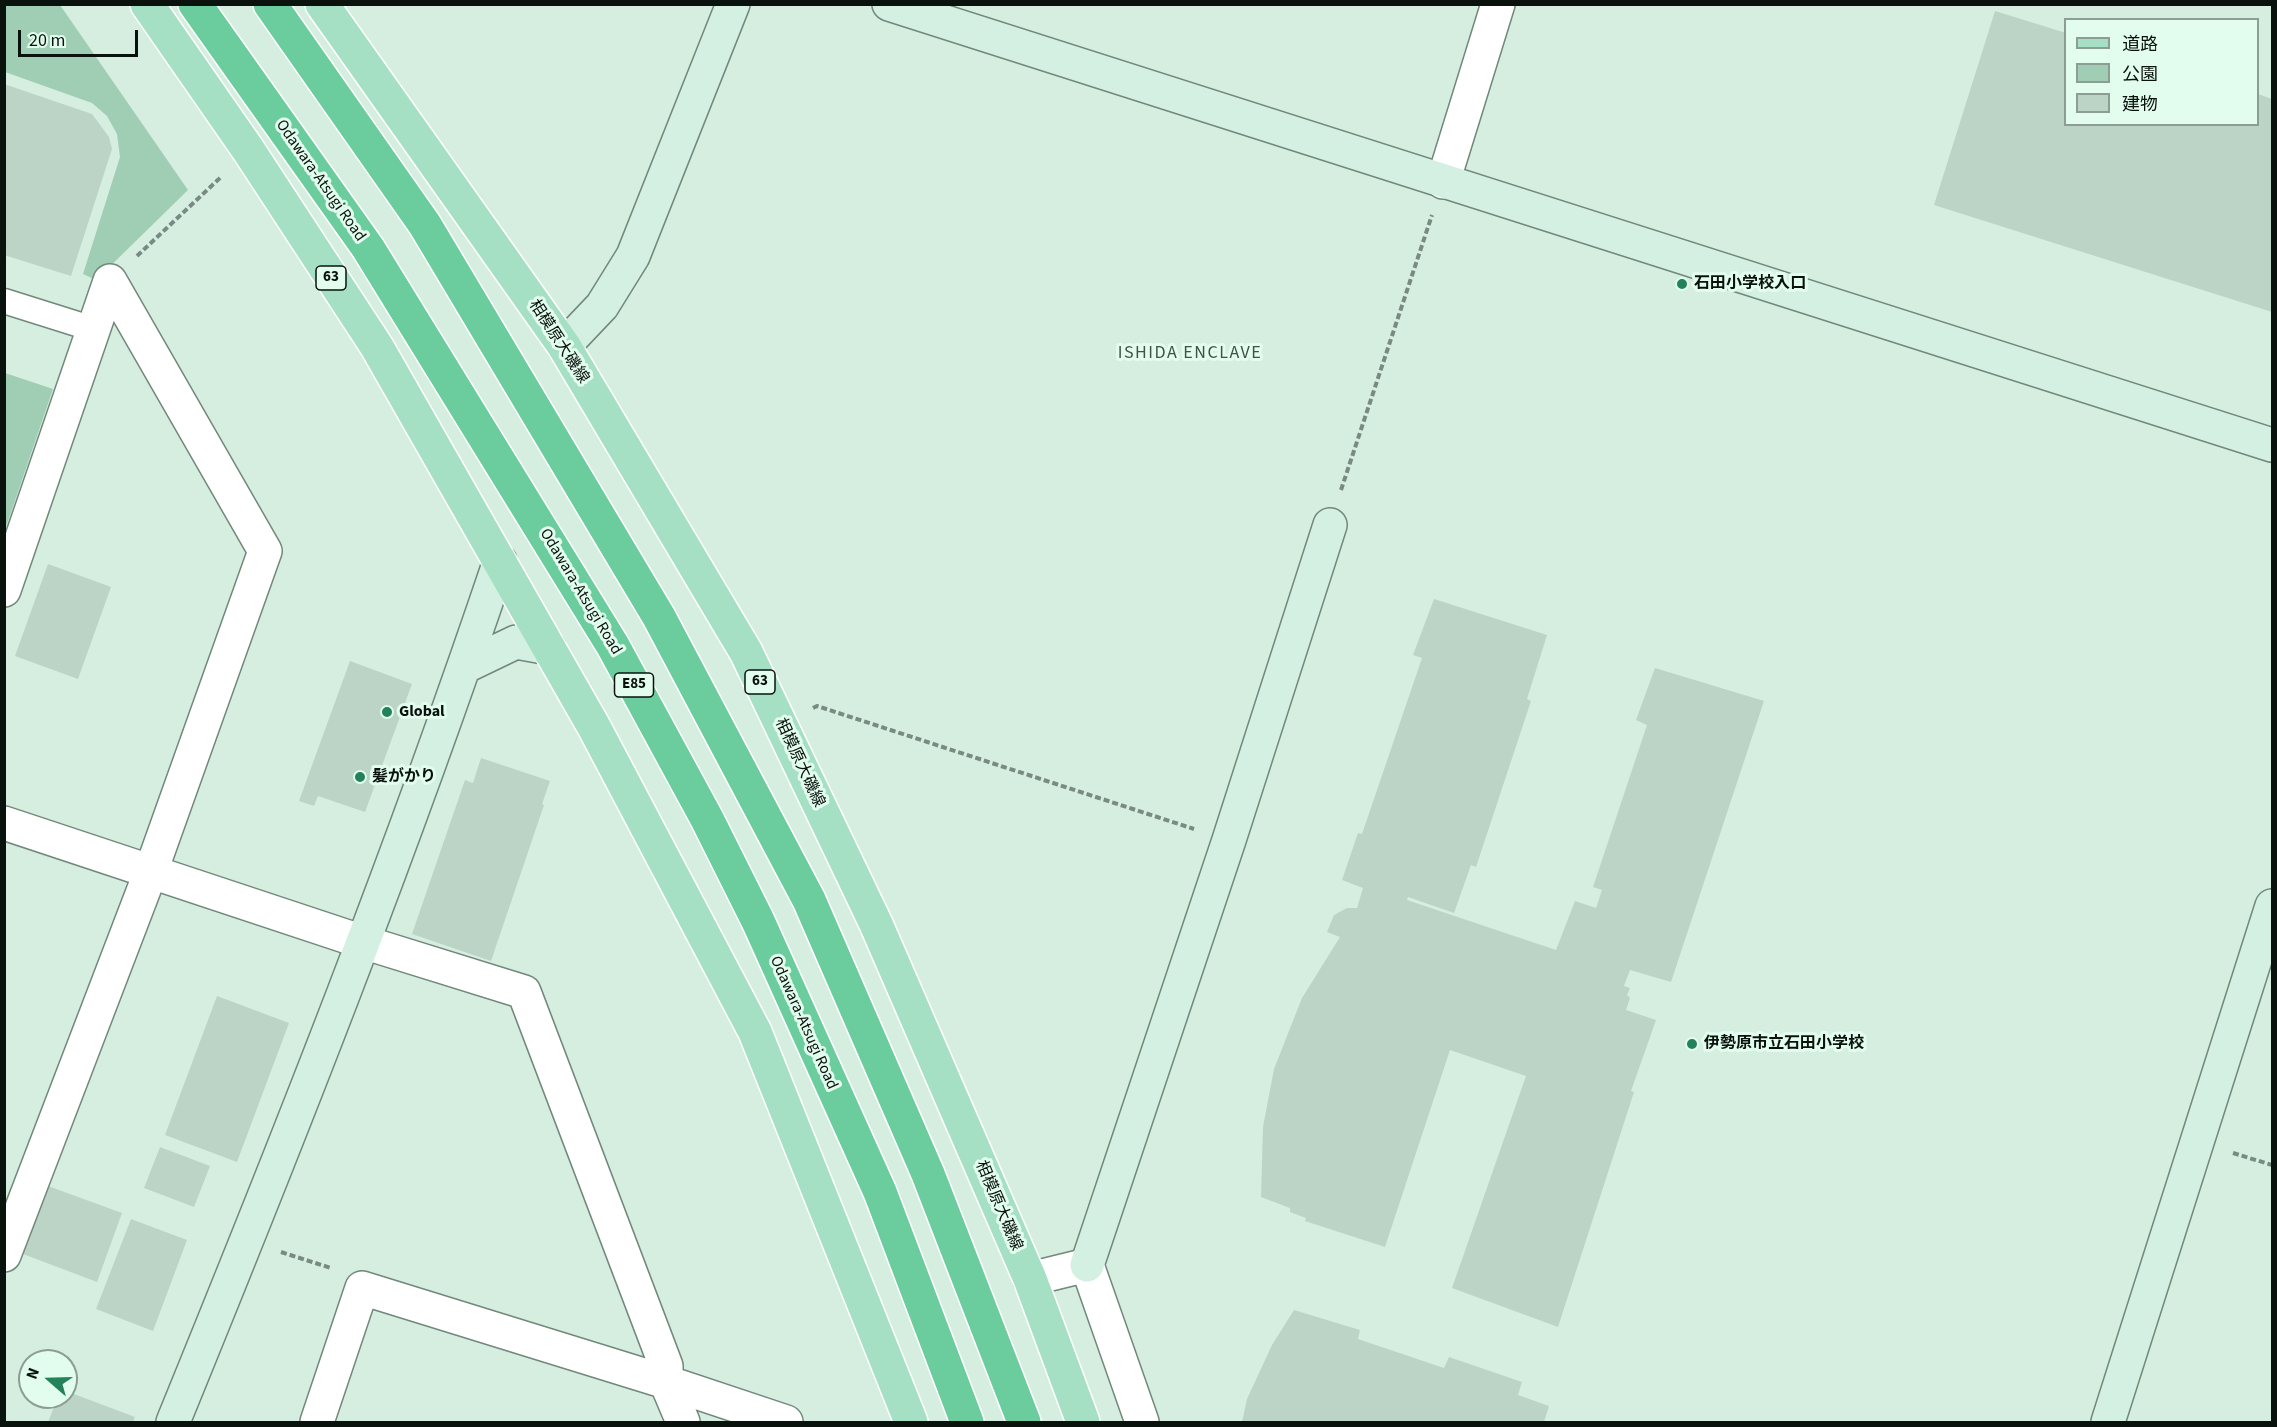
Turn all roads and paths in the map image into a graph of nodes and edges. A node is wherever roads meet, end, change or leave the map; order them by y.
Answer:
1 (147, 4) edge
2 (195, 4) edge
3 (270, 4) edge
4 (322, 4) edge
5 (733, 4) edge
6 (889, 4) edge
7 (1498, 4) edge
8 (249, 151) junction
9 (1443, 182) junction
10 (110, 281) junction
11 (4, 301) edge
12 (93, 329) junction
13 (564, 346) junction
14 (2272, 445) edge
15 (1330, 525) joint
16 (500, 561) junction
17 (4, 590) edge
18 (549, 648) junction
19 (464, 667) junction
20 (780, 723) junction
21 (4, 823) edge
22 (1229, 840) junction
23 (151, 871) junction
24 (2272, 906) edge
25 (363, 942) junction
26 (247, 1241) junction
27 (4, 1255) edge
28 (1087, 1265) junction
29 (1030, 1279) junction
30 (362, 1288) junction
31 (666, 1382) junction
32 (173, 1422) edge
33 (317, 1422) edge
34 (683, 1422) edge
35 (786, 1422) edge
36 (911, 1422) edge
37 (967, 1422) edge
38 (1024, 1422) edge
39 (1083, 1422) edge
40 (1142, 1422) edge
41 (2108, 1422) edge

1 - 8 main road, 63
2 - 37 highway, Odawara-Atsugi Road / E85
3 - 38 highway
4 - 13 main road, 相模原大磯線 / 63
5 - 13 street
6 - 9 street
7 - 9 street
8 - 10 path
8 - 16 main road, 63
9 - 14 street
9 - 15 path
10 - 12 street
10 - 23 street
11 - 12 lane
12 - 17 street
13 - 20 main road, 相模原大磯線 / 63
15 - 22 street
16 - 18 main road, 63
16 - 19 street
18 - 19 street
18 - 36 main road, 63
19 - 25 street
20 - 22 path
20 - 29 main road, 相模原大磯線 / 63
21 - 23 street
22 - 28 street
23 - 25 street
23 - 27 street
24 - 41 street
25 - 26 street
25 - 31 street
26 - 30 path
26 - 32 street
28 - 29 street
28 - 40 street
29 - 39 main road, 相模原大磯線 / 63
30 - 31 street
30 - 33 street
31 - 34 street
31 - 35 street

